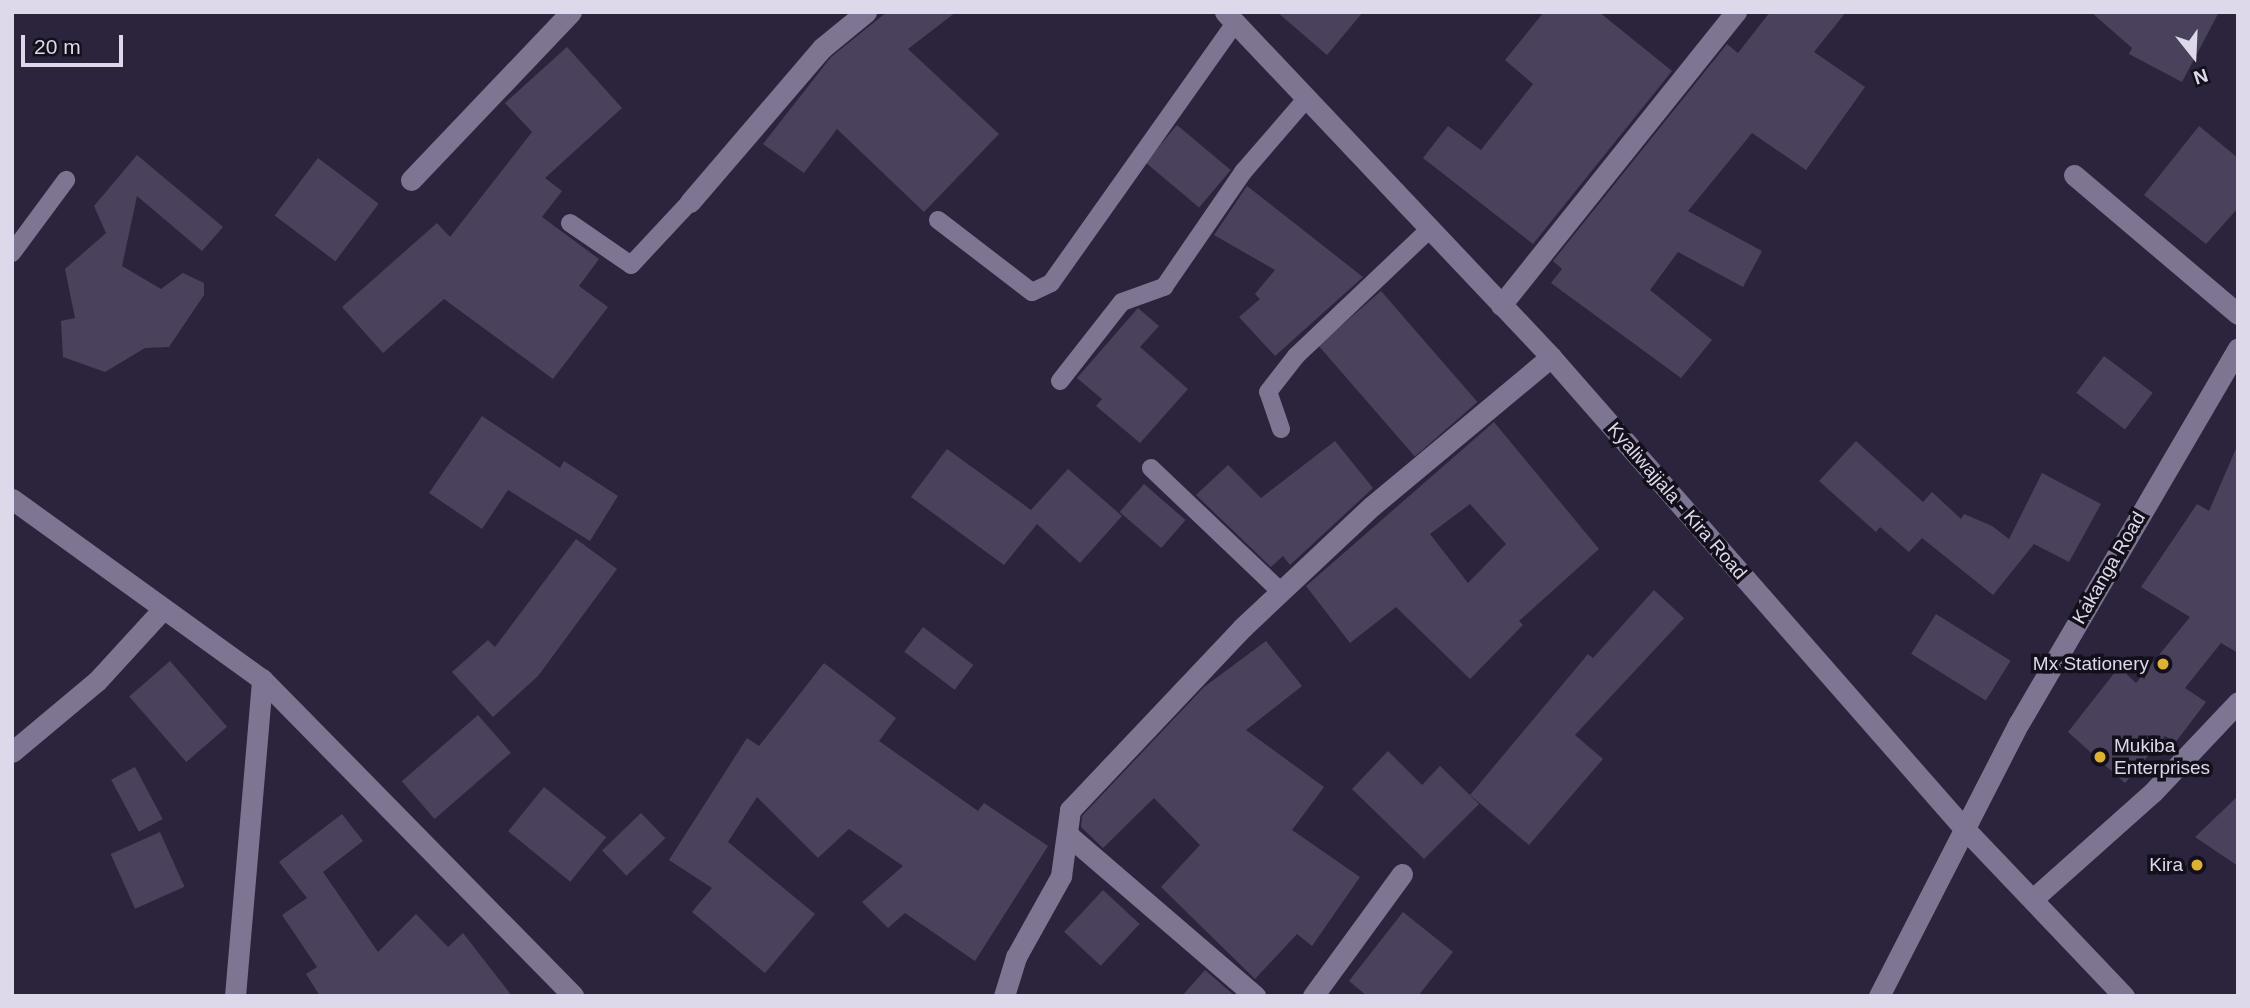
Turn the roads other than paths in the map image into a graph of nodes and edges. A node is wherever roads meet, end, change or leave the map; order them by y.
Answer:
1 (571, 12) edge
2 (866, 12) edge
3 (1736, 12) edge
4 (1235, 16) edge
5 (1306, 99) junction
6 (2074, 175) dead end
7 (66, 180) dead end
8 (411, 180) dead end
9 (690, 202) joint
10 (938, 220) dead end
11 (570, 223) dead end
12 (1429, 230) junction
13 (12, 253) edge
14 (1501, 305) junction
15 (2238, 314) edge
16 (2238, 348) edge
17 (1551, 357) junction
18 (1060, 381) dead end
19 (1281, 429) dead end
20 (1151, 468) dead end
21 (12, 499) edge
22 (1281, 592) junction
23 (163, 609) junction
24 (262, 679) junction
25 (2238, 702) edge
26 (12, 752) edge
27 (1962, 826) junction
28 (1068, 835) junction
29 (1402, 874) dead end
30 (2034, 898) junction
31 (236, 996) edge
32 (573, 996) edge
33 (1004, 996) edge
34 (1255, 996) edge
35 (1313, 996) edge
36 (1879, 996) edge
37 (2124, 996) edge

1 - 8 street
2 - 9 street
3 - 14 street
4 - 5 street, Kyaliwajjala - Kira Road
4 - 10 lane
5 - 12 street, Kyaliwajjala - Kira Road
5 - 18 lane
6 - 15 street
7 - 13 lane
9 - 11 lane
12 - 14 street, Kyaliwajjala - Kira Road
12 - 19 lane
14 - 17 street, Kyaliwajjala - Kira Road
16 - 27 street, Kakanga Road
17 - 22 street
17 - 27 street, Kyaliwajjala - Kira Road
20 - 22 lane
21 - 23 street
22 - 28 street
23 - 24 street
23 - 26 street
24 - 31 street
24 - 32 street
25 - 30 street
27 - 30 street, Kyaliwajjala - Kira Road
27 - 36 street, Kakanga Road
28 - 33 street
28 - 34 street
29 - 35 street
30 - 37 street, Kyaliwajjala - Kira Road

